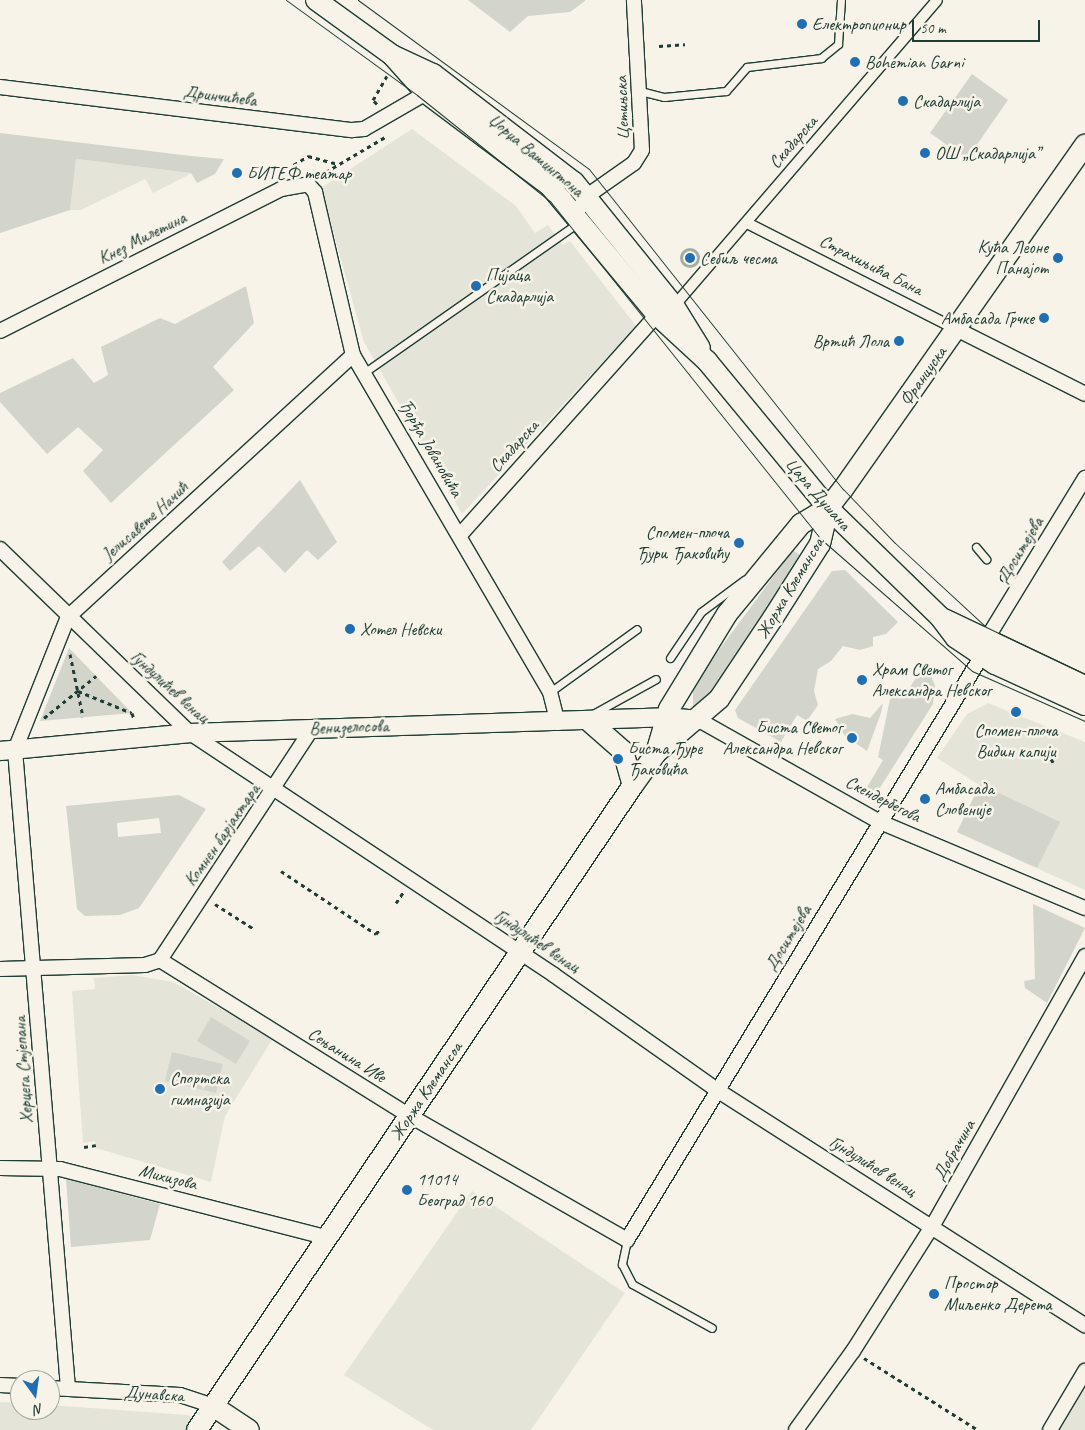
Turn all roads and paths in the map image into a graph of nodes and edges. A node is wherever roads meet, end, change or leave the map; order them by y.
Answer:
1 (316, 0) edge
2 (634, 0) edge
3 (841, 0) edge
4 (936, 0) edge
5 (685, 44) dead end
6 (659, 46) dead end
7 (392, 55) junction
8 (0, 87) edge
9 (640, 91) junction
10 (426, 92) junction
11 (468, 100) junction
12 (1084, 149) edge
13 (303, 182) joint
14 (586, 196) junction
15 (577, 218) junction
16 (747, 223) junction
17 (666, 310) junction
18 (956, 329) junction
19 (0, 330) edge
20 (353, 355) junction
21 (365, 372) junction
22 (1085, 394) edge
23 (1085, 478) edge
24 (828, 508) junction
25 (460, 535) junction
26 (976, 547) dead end
27 (0, 549) edge
28 (986, 558) dead end
29 (762, 567) junction
30 (1004, 577) dead end
31 (1021, 585) junction
32 (68, 617) junction
33 (637, 629) dead end
34 (69, 648) dead end
35 (983, 648) junction
36 (670, 658) dead end
37 (96, 676) dead end
38 (656, 679) dead end
39 (1085, 686) edge
40 (78, 691) junction
41 (550, 692) junction
42 (1085, 706) edge
43 (83, 717) dead end
44 (666, 717) junction
45 (134, 719) dead end
46 (699, 720) junction
47 (40, 721) dead end
48 (584, 722) junction
49 (558, 723) junction
50 (312, 729) junction
51 (190, 733) junction
52 (7, 750) edge
53 (656, 753) junction
54 (633, 785) junction
55 (276, 788) junction
56 (880, 822) junction
57 (282, 872) dead end
58 (204, 897) junction
59 (1085, 908) edge
60 (254, 928) dead end
61 (378, 930) dead end
62 (521, 954) junction
63 (1085, 956) edge
64 (160, 960) junction
65 (35, 967) junction
66 (0, 968) edge
67 (717, 1090) junction
68 (410, 1116) junction
69 (96, 1145) dead end
70 (84, 1147) dead end
71 (0, 1168) edge
72 (49, 1168) junction
73 (933, 1225) junction
74 (325, 1236) junction
75 (627, 1240) junction
76 (1085, 1325) edge
77 (712, 1328) dead end
78 (853, 1351) junction
79 (1085, 1371) edge
80 (60, 1388) edge
81 (68, 1388) junction
82 (213, 1406) junction
83 (197, 1430) edge
84 (249, 1430) edge
85 (796, 1430) edge
86 (978, 1430) edge
87 (1050, 1430) edge

1 - 7 main road, Џорџа Вашингтона
2 - 9 street, Цетињска
3 - 9 lane
4 - 16 street, Скадарска
5 - 6 path
7 - 10 main road, Џорџа Вашингтона
7 - 11 main road, Џорџа Вашингтона
8 - 10 street, Дринчићева
9 - 14 street, Цетињска
10 - 11 main road
10 - 15 main road, Џорџа Вашингтона
11 - 14 main road, Џорџа Вашингтона
12 - 18 main road, Француска
13 - 19 street, Кнез Милетина
13 - 20 street, Ђорђа Јовановића
14 - 15 street, Цетињска
14 - 17 main road, Џорџа Вашингтона
15 - 17 main road, Џорџа Вашингтона
15 - 21 lane
16 - 17 street, Скадарска
16 - 18 street, Страхињића Бана
17 - 24 main road, Цара Душана
17 - 25 street, Скадарска
18 - 22 street, Страхињића Бана
18 - 24 main road, Француска
20 - 21 street, Ђорђа Јовановића
20 - 32 street, Јелисавете Начић
21 - 25 street, Ђорђа Јовановића
23 - 31 street, Доситејева
24 - 29 main road, Жоржа Клемансоа
24 - 35 main road, Цара Душана
24 - 46 main road, Жоржа Клемансоа
25 - 41 street, Ђорђа Јовановића
26 - 28 lane
27 - 32 street, Гундулићев венац
29 - 36 lane
29 - 44 main road, Жоржа Клемансоа
30 - 31 lane
31 - 35 street, Доситејева
32 - 51 street, Гундулићев венац
32 - 52 street, Јелисавете Начић
33 - 41 lane
34 - 40 path
35 - 39 main road, Цара Душана
35 - 42 main road, Цара Душана
35 - 56 street, Доситејева
37 - 40 path
38 - 48 lane
40 - 43 path
40 - 45 path
40 - 47 path
41 - 49 street, Ђорђа Јовановића
44 - 46 street, Венизелосова
44 - 48 street, Венизелосова
44 - 53 main road, Жоржа Клемансоа
46 - 53 main road, Жоржа Клемансоа
46 - 56 street, Скендербегова
48 - 49 street, Венизелосова
48 - 54 main road
49 - 50 street, Венизелосова
50 - 51 street, Венизелосова
50 - 55 street, Комнен барјактара
51 - 52 street, Венизелосова
51 - 55 street, Гундулићев венац
52 - 65 street, Херцега Стјепана
53 - 54 main road, Жоржа Клемансоа
54 - 62 main road, Жоржа Клемансоа
55 - 58 street, Комнен барјактара
55 - 62 street, Гундулићев венац
56 - 59 street, Скендербегова
56 - 67 street, Доситејева
57 - 61 path
58 - 60 path
58 - 64 street, Комнен барјактара
62 - 67 street, Гундулићев венац
62 - 68 main road, Жоржа Клемансоа
63 - 73 street, Добрачина
64 - 65 street
64 - 68 street, Сењанина Иве
65 - 66 street
65 - 72 street, Херцега Стјепана
67 - 73 street, Гундулићев венац
67 - 75 street, Доситејева
68 - 74 main road, Жоржа Клемансоа
68 - 75 street, Сењанина Иве
69 - 70 path
71 - 72 street, Михизова
72 - 74 street, Михизова
72 - 81 street, Херцега Стјепана
73 - 76 street, Гундулићев венац
73 - 78 street, Добрачина
74 - 82 main road, Жоржа Клемансоа
75 - 77 lane
78 - 85 street, Добрачина
78 - 86 path
79 - 87 street
80 - 81 street, Дунавска
81 - 82 street, Дунавска
82 - 83 main road, Жоржа Клемансоа
82 - 84 main road, Дунавска

